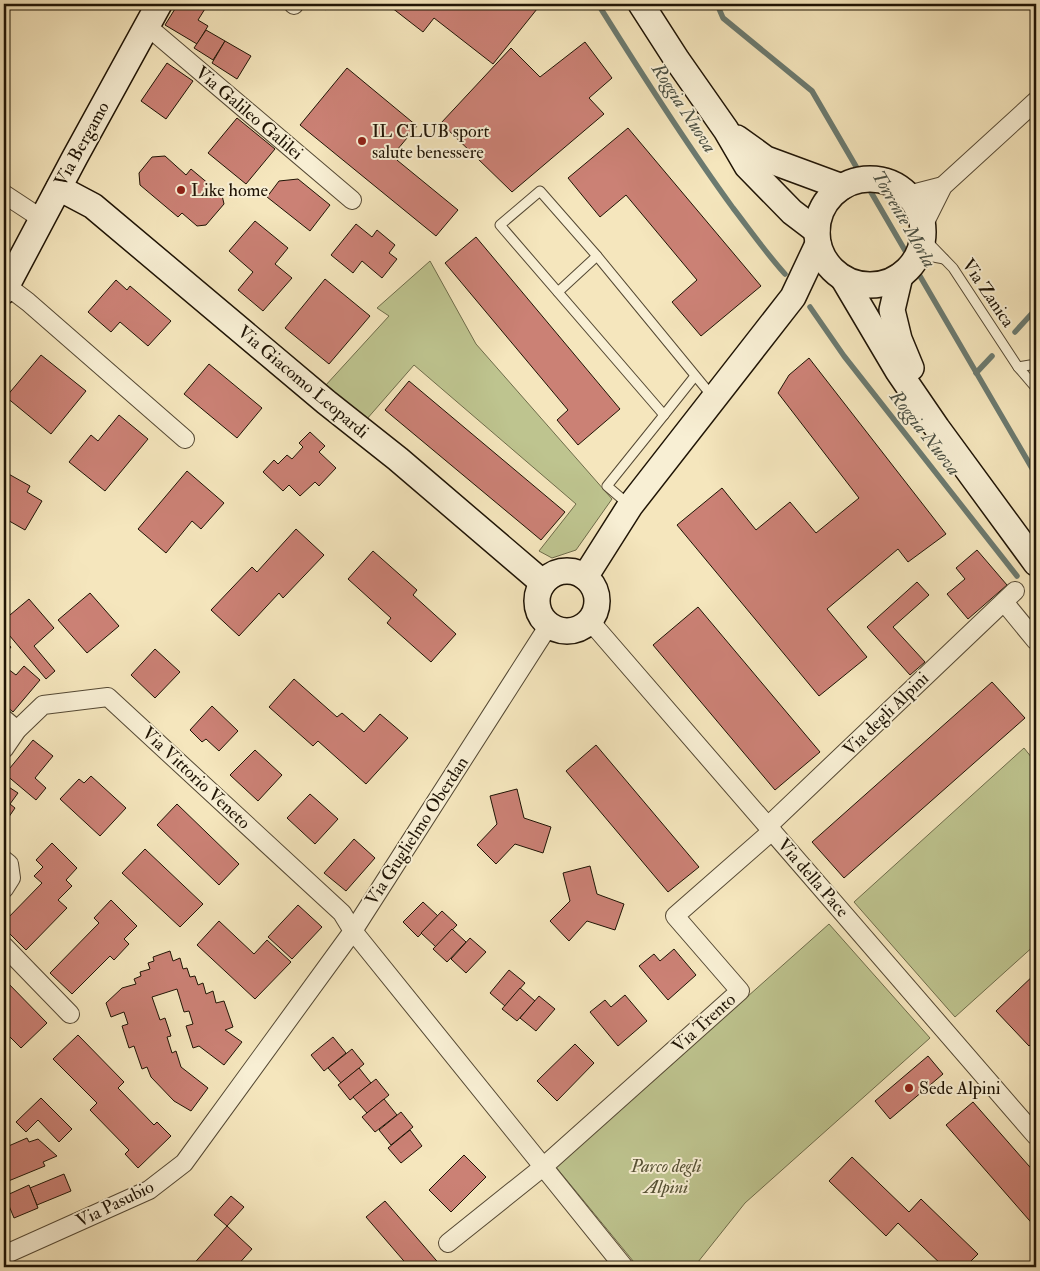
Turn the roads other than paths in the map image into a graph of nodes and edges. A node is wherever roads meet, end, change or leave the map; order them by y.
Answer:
1 (160, 4) edge
2 (641, 4) edge
3 (147, 26) junction
4 (1036, 101) edge
5 (726, 130) junction
6 (857, 182) junction
7 (943, 186) junction
8 (59, 188) junction
9 (4, 194) edge
10 (908, 195) junction
11 (352, 200) dead end
12 (42, 219) junction
13 (818, 237) junction
14 (914, 254) junction
15 (597, 256) junction
16 (944, 259) junction
17 (837, 272) junction
18 (5, 288) edge
19 (558, 292) junction
20 (793, 297) junction
21 (1036, 364) edge
22 (1018, 367) junction
23 (695, 376) junction
24 (1036, 388) edge
25 (714, 398) junction
26 (664, 415) junction
27 (936, 428) junction
28 (185, 439) dead end
29 (630, 506) junction
30 (1036, 563) edge
31 (585, 577) junction
32 (543, 583) junction
33 (590, 621) junction
34 (549, 625) junction
35 (1036, 641) edge
36 (10, 725) edge
37 (4, 749) edge
38 (770, 829) junction
39 (4, 860) edge
40 (4, 889) edge
41 (353, 931) junction
42 (4, 946) edge
43 (70, 1014) dead end
44 (279, 1032) joint
45 (1036, 1136) edge
46 (543, 1166) junction
47 (448, 1244) dead end
48 (4, 1255) edge
49 (624, 1267) edge

1 - 3 street, Via Bergamo
2 - 5 street
3 - 8 street, Via Bergamo
3 - 11 street, Via Galileo Galilei
4 - 7 street
5 - 6 street
5 - 13 street
6 - 10 street
6 - 13 street
7 - 10 street
7 - 14 street
8 - 12 street, Via Bergamo
8 - 32 street, Via Giacomo Leopardi
9 - 12 street
10 - 14 street
12 - 18 street, Via Bergamo
13 - 17 street
13 - 20 street
14 - 16 lane, Via Zanica
14 - 16 lane, Via Zanica
14 - 17 street
14 - 27 street
15 - 19 lane
15 - 19 lane
15 - 23 lane
16 - 22 lane, Via Zanica
17 - 20 street
17 - 27 street
18 - 28 street, Via Bergamo
19 - 26 lane
20 - 25 street
21 - 22 lane
22 - 24 lane, Via Zanica
23 - 25 lane
23 - 26 lane
25 - 29 street
26 - 29 lane
27 - 30 street
29 - 31 street
31 - 32 street
31 - 33 street
32 - 34 street
33 - 34 street
33 - 38 street, Via della Pace
34 - 41 street, Via Guglielmo Oberdan
35 - 38 street, Via degli Alpini
36 - 37 street, Via Vittorio Veneto
36 - 41 street, Via Vittorio Veneto
38 - 45 street, Via della Pace
38 - 46 street, Via Trento
39 - 40 street
41 - 44 street, Via Guglielmo Oberdan
41 - 46 street
42 - 43 street
44 - 48 street, Via Pasubio
46 - 47 street, Via Trento
46 - 49 street

